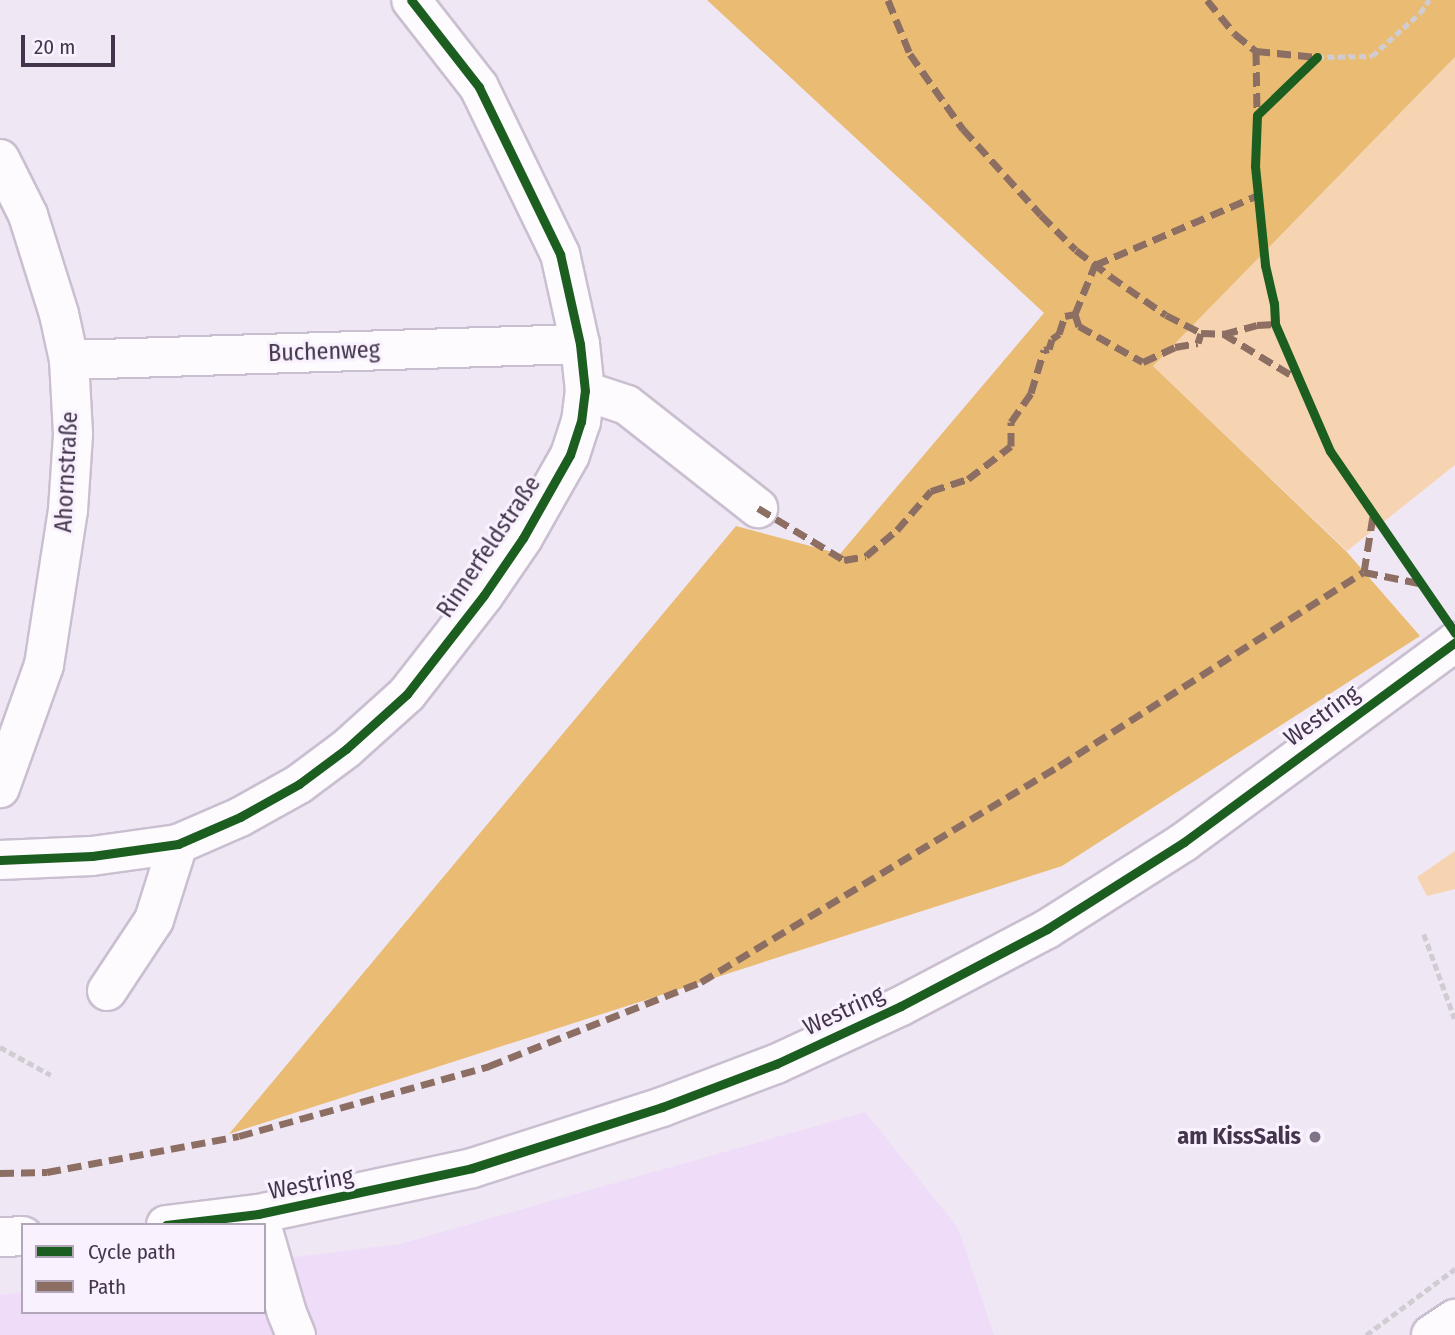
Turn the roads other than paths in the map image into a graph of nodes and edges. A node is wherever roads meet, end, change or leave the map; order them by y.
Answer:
1 (411, 0) edge
2 (0, 159) edge
3 (580, 344) junction
4 (69, 360) junction
5 (585, 391) junction
6 (758, 508) dead end
7 (1455, 642) edge
8 (0, 788) edge
9 (178, 844) junction
10 (0, 860) edge
11 (107, 991) dead end
12 (265, 1223) edge
13 (21, 1236) edge
14 (0, 1237) edge
15 (266, 1242) edge
16 (1455, 1319) edge
17 (296, 1335) edge
18 (1431, 1335) edge

1 - 3 street, Rinnerfeldstraße
2 - 4 street, Ahornstraße
3 - 4 street, Buchenweg
3 - 5 street, Rinnerfeldstraße
4 - 8 street, Ahornstraße
5 - 6 street
5 - 9 street, Rinnerfeldstraße
7 - 12 street, Westring
9 - 10 street, Rinnerfeldstraße
9 - 11 street
13 - 14 street
15 - 17 street
16 - 18 street

